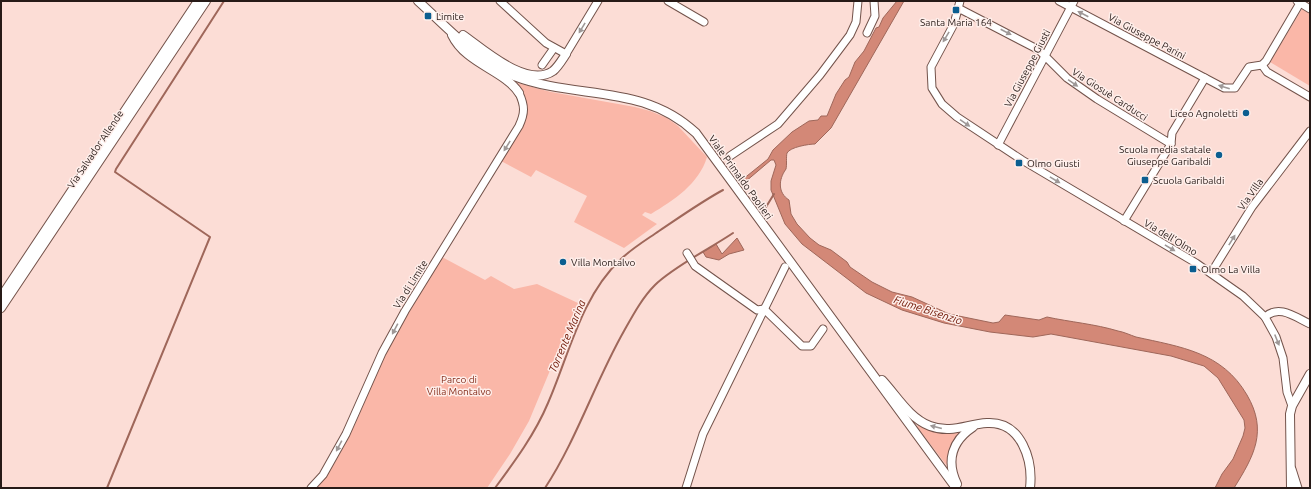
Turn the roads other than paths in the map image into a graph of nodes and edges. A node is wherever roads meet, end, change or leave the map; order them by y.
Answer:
1 (198, 1) edge
2 (206, 1) edge
3 (418, 1) edge
4 (500, 1) edge
5 (598, 1) edge
6 (668, 1) edge
7 (858, 1) edge
8 (874, 1) edge
9 (1059, 1) edge
10 (1299, 2) edge
11 (1072, 4) edge
12 (959, 5) edge
13 (1310, 8) edge
14 (704, 22) dead end
15 (449, 29) junction
16 (868, 33) dead end
17 (554, 48) junction
18 (566, 54) junction
19 (1045, 56) junction
20 (542, 65) dead end
21 (1262, 65) junction
22 (1205, 78) junction
23 (519, 93) joint
24 (1310, 97) edge
25 (1310, 131) edge
26 (998, 144) junction
27 (1172, 144) junction
28 (730, 156) dead end
29 (1124, 221) junction
30 (687, 253) dead end
31 (785, 267) dead end
32 (1211, 273) junction
33 (1, 297) edge
34 (1, 308) edge
35 (764, 309) junction
36 (1265, 317) junction
37 (1310, 324) edge
38 (823, 329) dead end
39 (863, 361) junction
40 (1310, 374) edge
41 (1292, 406) junction
42 (974, 426) junction
43 (1290, 461) junction
44 (940, 468) junction
45 (311, 488) edge
46 (686, 488) edge
47 (951, 488) edge
48 (958, 488) edge
49 (1030, 488) edge
50 (1291, 488) edge
51 (1298, 488) edge

1 - 33 main road, Via Salvador Allende
2 - 34 main road, Via Salvador Allende
3 - 15 main road, Viale Primaldo Paolieri
4 - 17 street
5 -> 18 street
6 - 14 street
7 - 28 street
8 - 16 street
9 - 11 street, Via Giuseppe Parini
10 - 13 street
10 - 21 street
11 - 19 street, Via Giuseppe Giusti
22 -> 11 street, Via Giuseppe Parini
12 -> 19 street, Via Giosuè Carducci
12 -> 26 street, Via dell'Olmo
15 - 18 main road
15 - 23 main road
15 - 39 main road, Viale Primaldo Paolieri
17 - 18 street
17 - 20 street
19 - 26 street, Via Giuseppe Giusti
19 -> 27 street, Via Giosuè Carducci
21 -> 22 street, Via Giuseppe Parini
21 - 24 street
22 - 27 street
23 -> 45 street, Via di Limite
32 -> 25 street, Via Villa
26 -> 29 street, Via dell'Olmo
27 - 29 street
29 -> 32 street, Via dell'Olmo
30 - 35 street
31 - 35 street
32 - 36 street, Via dell'Olmo
35 - 38 street
35 - 46 street
36 - 37 street
36 -> 41 street, Via dell'Olmo
42 -> 39 main road
39 - 44 main road, Viale Primaldo Paolieri
40 - 41 main road
41 - 43 main road, Via dell'Olmo
42 - 48 main road
42 - 49 main road
43 - 50 main road, Via dell'Olmo
43 - 51 street
44 - 47 main road
44 - 48 main road, Viale Primaldo Paolieri

